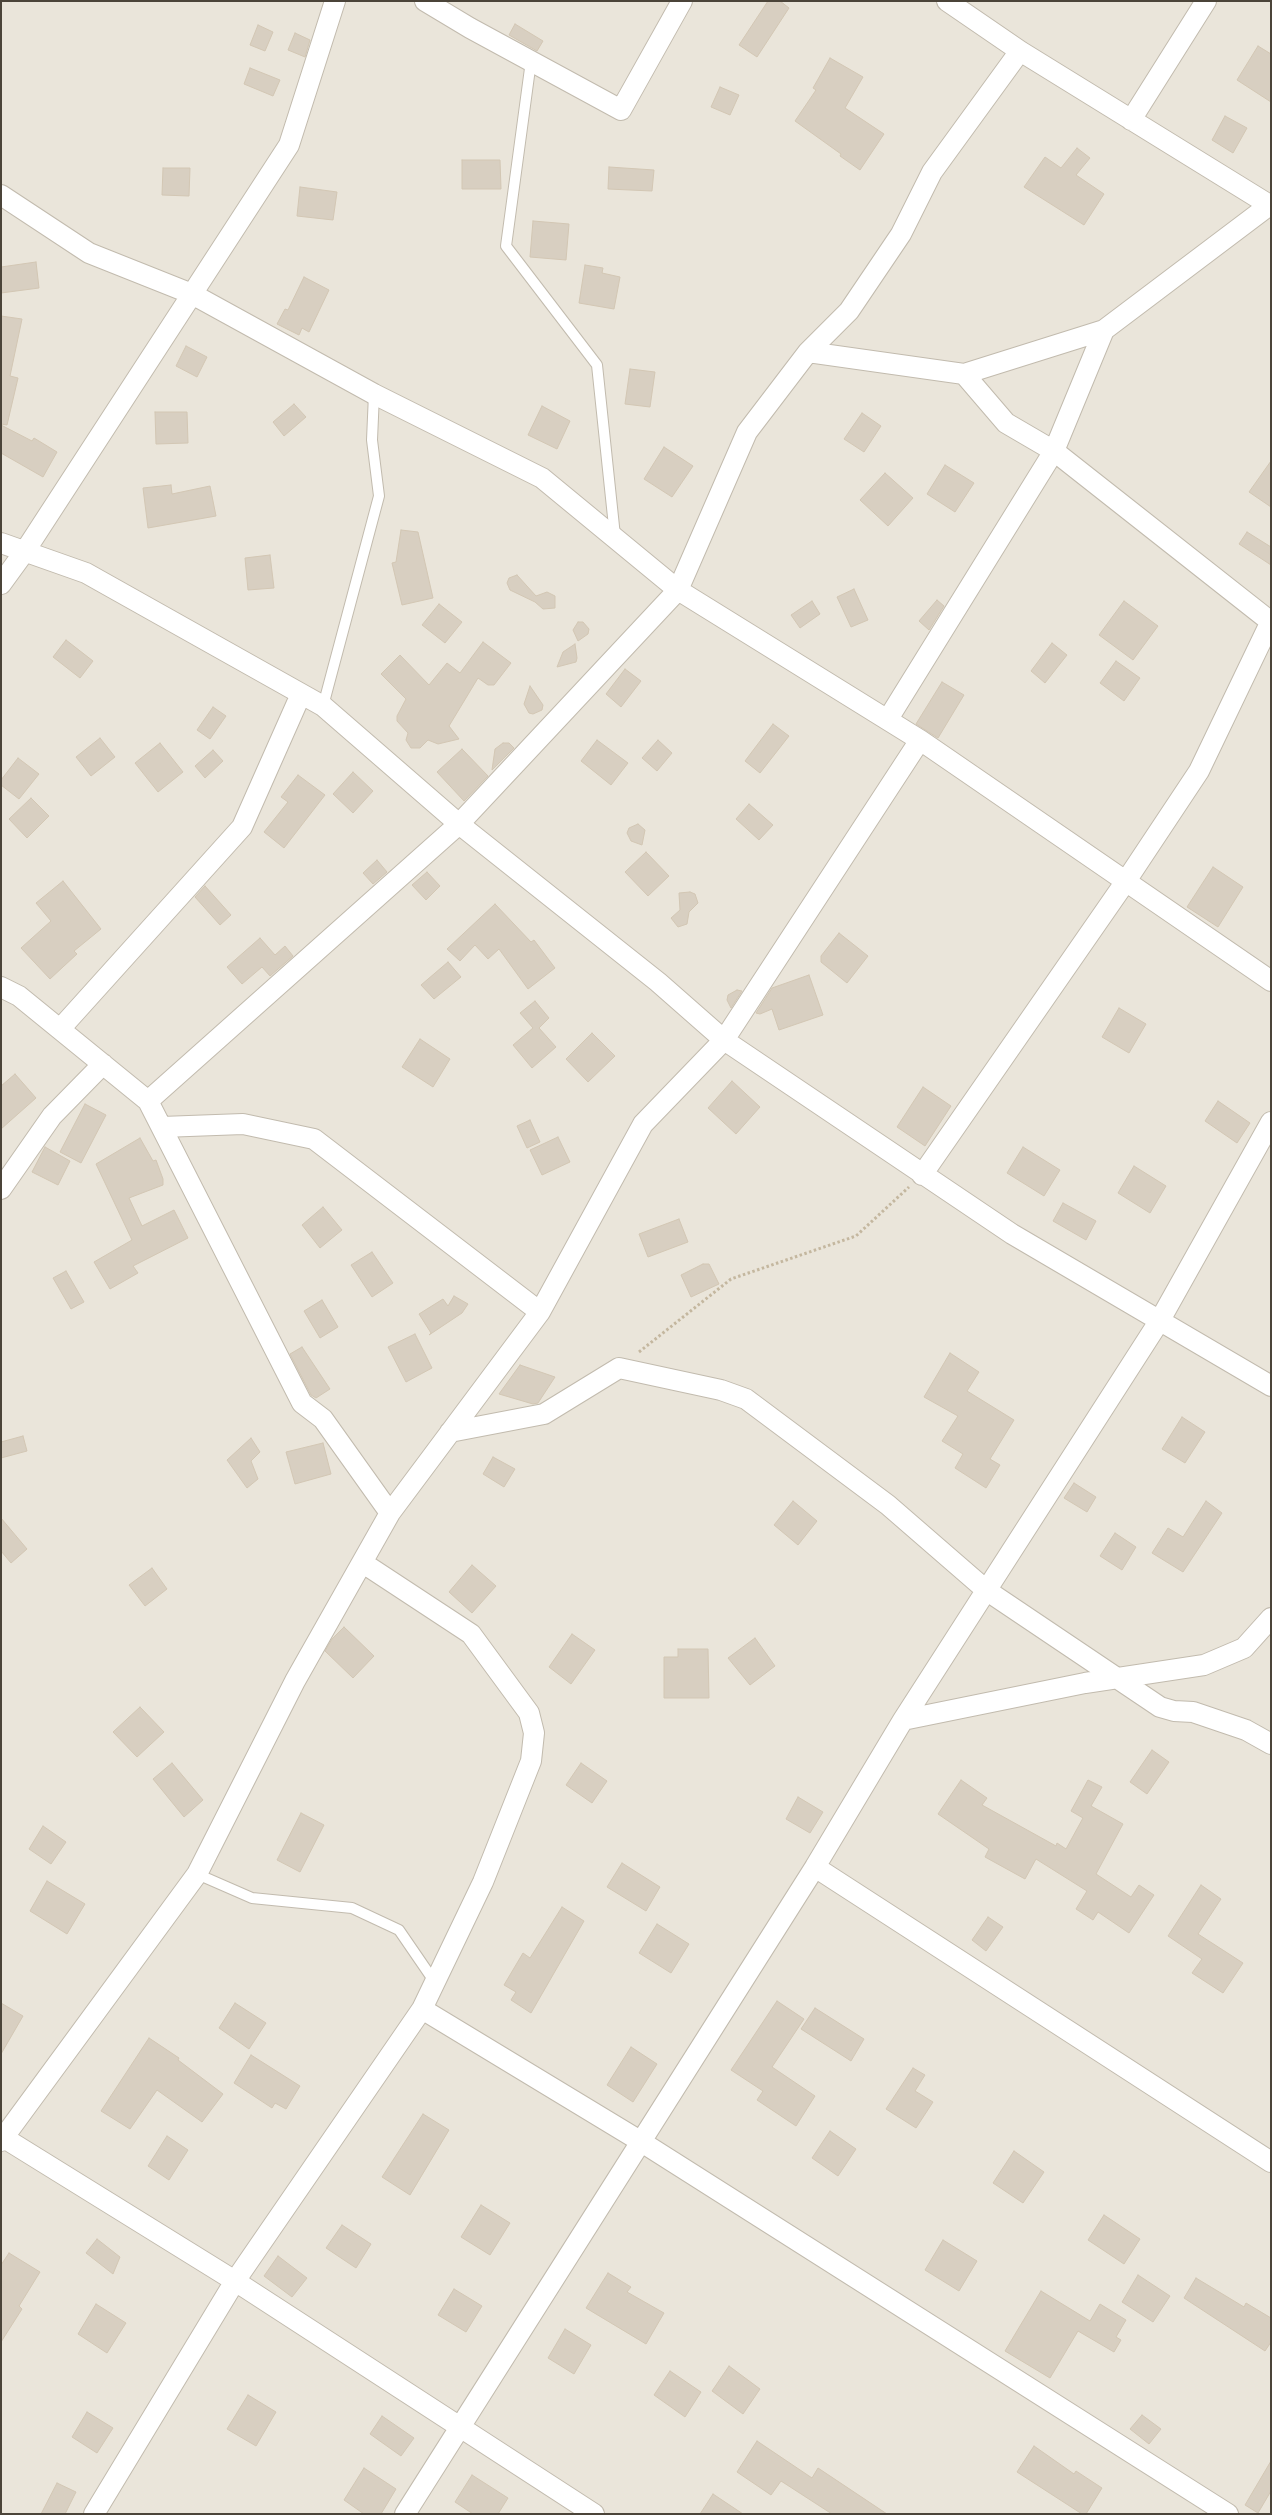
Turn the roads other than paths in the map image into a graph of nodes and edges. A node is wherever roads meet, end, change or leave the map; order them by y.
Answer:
1 (335, 1) edge
2 (425, 1) edge
3 (682, 1) edge
4 (947, 1) edge
5 (1206, 1) edge
6 (1020, 51) junction
7 (531, 61) junction
8 (1132, 120) junction
9 (1, 195) edge
10 (1270, 205) edge
11 (192, 294) junction
12 (1104, 330) junction
13 (808, 352) junction
14 (964, 374) junction
15 (374, 394) junction
16 (1054, 451) junction
17 (615, 538) junction
18 (1, 543) edge
19 (25, 551) junction
20 (1, 584) edge
21 (678, 590) junction
22 (1271, 622) edge
23 (301, 694) junction
24 (323, 706) junction
25 (888, 720) junction
26 (920, 740) junction
27 (459, 824) junction
28 (1126, 881) junction
29 (1271, 981) edge
30 (1, 987) edge
31 (60, 1029) junction
32 (724, 1040) junction
33 (103, 1064) junction
34 (148, 1101) junction
35 (1271, 1122) edge
36 (162, 1127) junction
37 (922, 1175) junction
38 (1, 1189) edge
39 (540, 1312) junction
40 (1160, 1320) junction
41 (1271, 1386) edge
42 (450, 1432) junction
43 (390, 1513) junction
44 (363, 1563) junction
45 (986, 1590) junction
46 (1271, 1618) edge
47 (1120, 1678) junction
48 (903, 1720) junction
49 (1271, 1744) edge
50 (815, 1867) junction
51 (197, 1874) junction
52 (434, 1981) junction
53 (422, 2009) junction
54 (2, 2138) edge
55 (640, 2141) junction
56 (1271, 2162) edge
57 (235, 2281) junction
58 (460, 2426) junction
59 (94, 2514) edge
60 (405, 2514) edge
61 (594, 2514) edge
62 (1228, 2514) edge

1 - 11 street
2 - 7 street
3 - 7 street
4 - 6 street
5 - 8 street
6 - 8 street
6 - 13 street
7 - 17 lane
8 - 10 street
9 - 11 street
10 - 12 street
11 - 15 street
11 - 19 street
12 - 14 street
12 - 16 street
13 - 14 street
13 - 21 street
14 - 16 street
15 - 17 street
15 - 24 lane
16 - 22 street
16 - 25 street
17 - 21 street
18 - 19 street
19 - 20 street
19 - 23 street
21 - 25 street
21 - 27 street
22 - 28 street
23 - 24 street
23 - 31 street
24 - 27 street
25 - 26 street
26 - 28 street
26 - 32 street
27 - 32 street
27 - 34 street
28 - 29 street
28 - 37 street
30 - 31 street
31 - 33 street
32 - 37 street
32 - 39 street
33 - 34 street
33 - 38 street
34 - 36 street
35 - 40 street
36 - 39 street
36 - 43 street
37 - 40 street
39 - 42 street
40 - 41 street
40 - 45 street
42 - 43 street
42 - 45 street
43 - 44 street
44 - 51 street
44 - 52 street
45 - 47 street
45 - 48 street
46 - 47 street
47 - 48 street
47 - 49 street
48 - 50 street
50 - 55 street
50 - 56 street
51 - 52 lane
51 - 54 street
52 - 53 street
53 - 55 street
53 - 57 street
54 - 57 street
55 - 58 street
55 - 62 street
57 - 58 street
57 - 59 street
58 - 60 street
58 - 61 street

